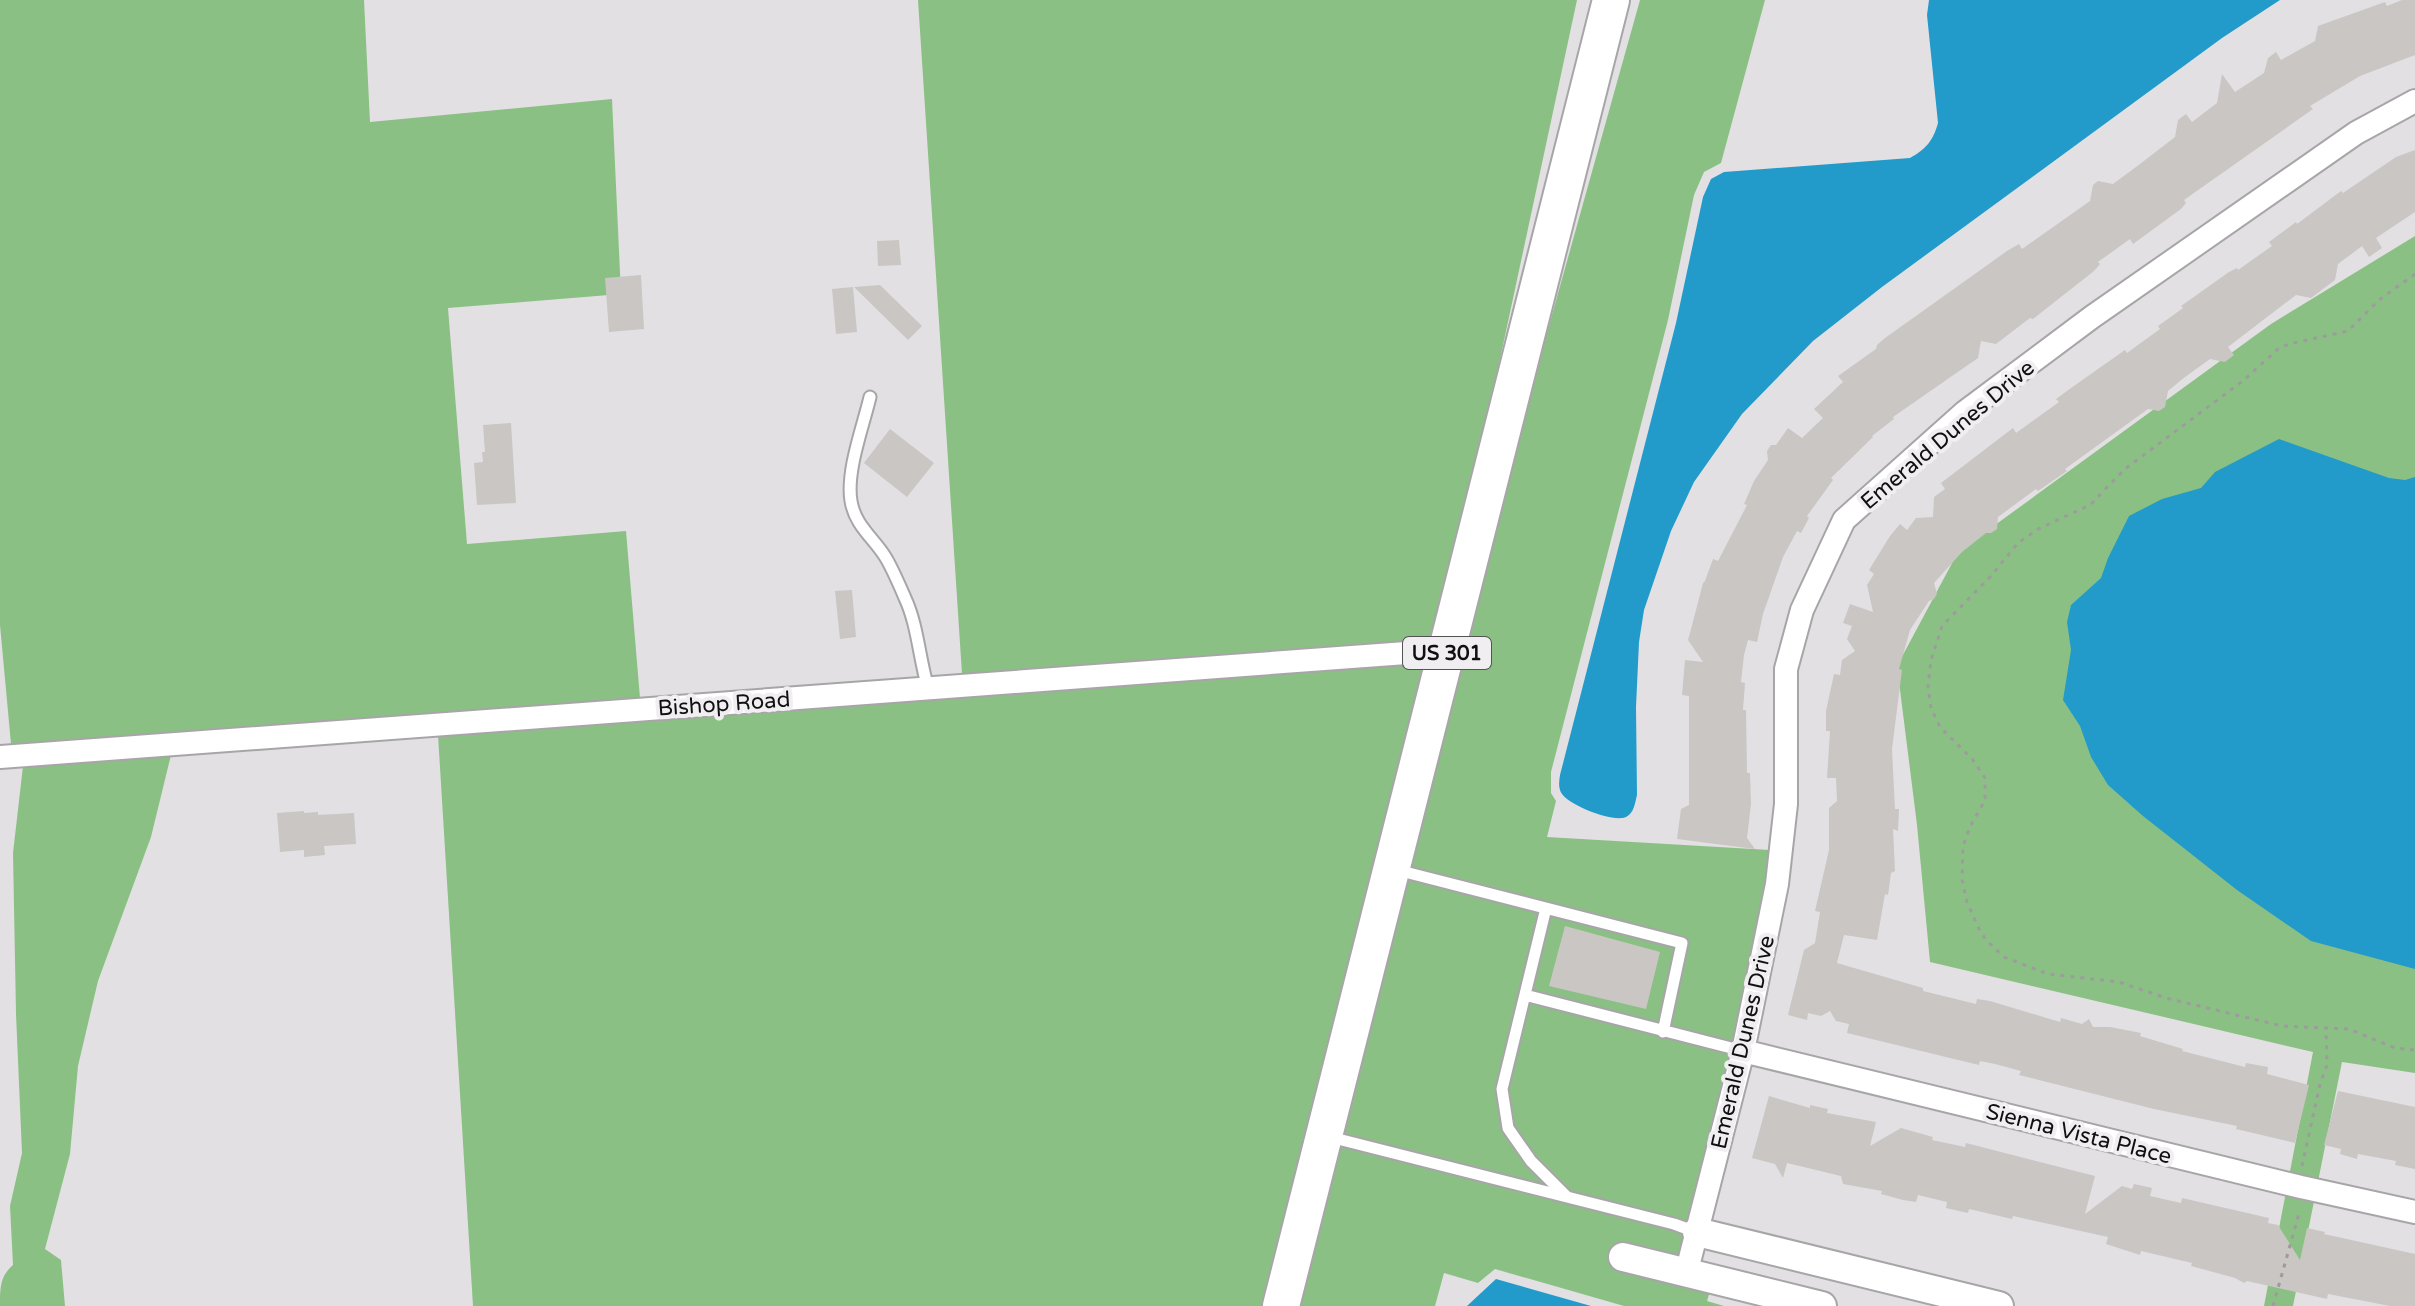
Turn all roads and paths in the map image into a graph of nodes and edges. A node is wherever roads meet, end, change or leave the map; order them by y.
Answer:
1 (1611, 0) edge
2 (2415, 101) edge
3 (2415, 274) edge
4 (870, 397) dead end
5 (1447, 650) junction
6 (928, 688) junction
7 (0, 757) edge
8 (1392, 869) junction
9 (1546, 908) junction
10 (1525, 995) junction
11 (2326, 1029) junction
12 (1663, 1032) junction
13 (2415, 1050) edge
14 (1743, 1051) junction
15 (1325, 1135) junction
16 (2301, 1171) dead end
17 (1567, 1197) junction
18 (2301, 1209) dead end
19 (2415, 1212) edge
20 (1697, 1232) junction
21 (1623, 1257) dead end
22 (1686, 1274) junction
23 (1281, 1306) edge
24 (1822, 1306) edge
25 (1999, 1306) edge
26 (2273, 1306) edge

1 - 5 main road, US 301
2 - 14 street, Emerald Dunes Drive
3 - 11 path
4 - 6 lane
5 - 6 street, Bishop Road
5 - 8 main road, US 301
6 - 7 street, Bishop Road
8 - 9 lane
8 - 15 main road, US 301
9 - 10 lane
9 - 12 lane
10 - 12 lane
10 - 17 lane
11 - 13 path
11 - 16 path
12 - 14 lane
14 - 19 street, Sienna Vista Place
14 - 20 street, Emerald Dunes Drive
15 - 17 lane
15 - 23 main road, US 301
17 - 20 lane
18 - 26 path
20 - 22 street, Emerald Dunes Drive
20 - 25 street
21 - 22 street
22 - 24 street

